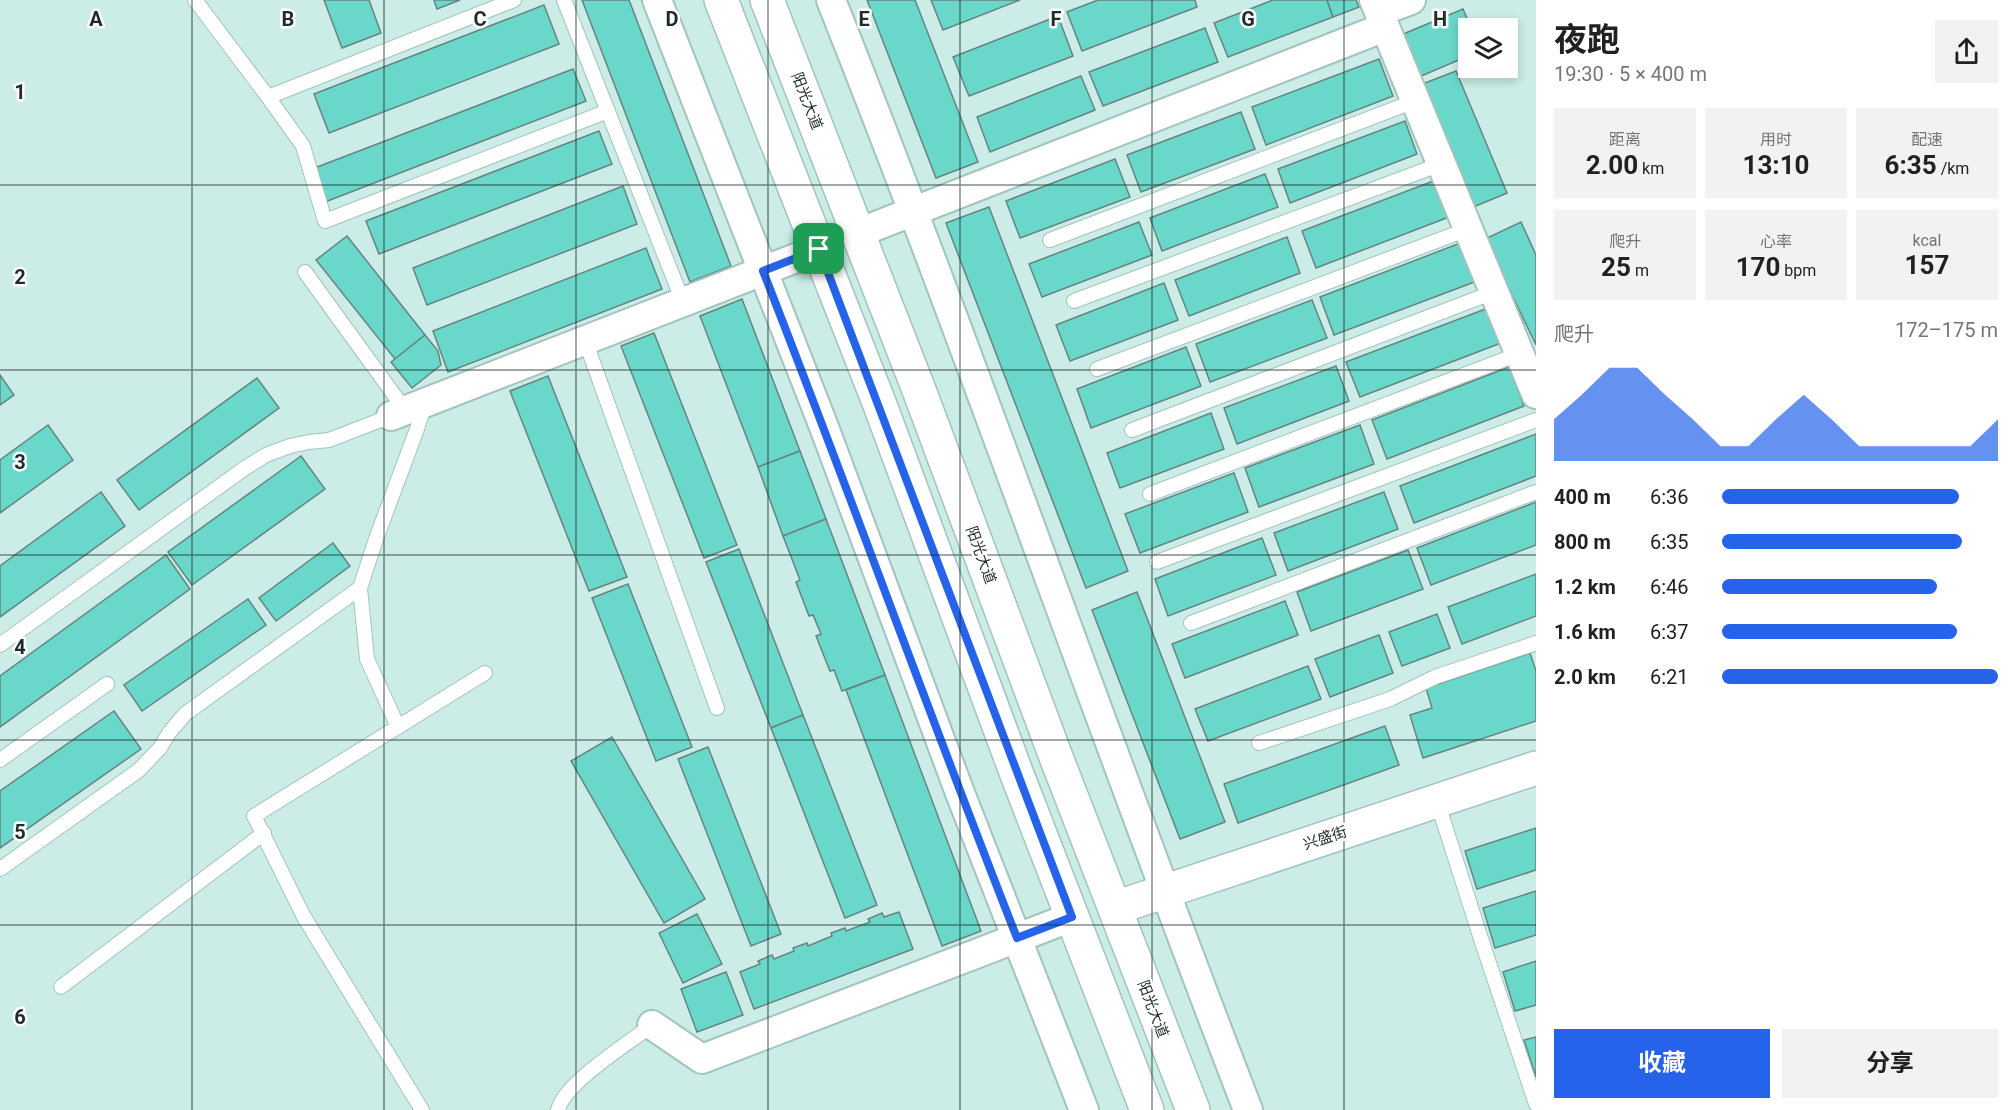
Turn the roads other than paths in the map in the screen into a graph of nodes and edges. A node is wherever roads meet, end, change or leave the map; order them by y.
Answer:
1 (195, 0) edge
2 (514, 0) edge
3 (564, 0) edge
4 (657, 0) edge
5 (722, 0) edge
6 (767, 0) edge
7 (831, 0) edge
8 (1411, 0) edge
9 (1379, 13) edge
10 (268, 97) junction
11 (1415, 101) junction
12 (608, 111) junction
13 (1441, 164) junction
14 (913, 211) junction
15 (1468, 229) junction
16 (858, 233) junction
17 (1050, 240) dead end
18 (819, 249) junction
19 (763, 271) junction
20 (305, 272) dead end
21 (1494, 292) junction
22 (1074, 301) dead end
23 (683, 302) junction
24 (585, 340) junction
25 (1520, 354) junction
26 (1096, 369) dead end
27 (1536, 394) edge
28 (407, 410) junction
29 (1536, 420) edge
30 (1132, 430) dead end
31 (1536, 492) edge
32 (1150, 494) dead end
33 (1157, 562) dead end
34 (360, 588) junction
35 (1191, 623) dead end
36 (1536, 643) edge
37 (0, 645) edge
38 (485, 673) dead end
39 (107, 684) dead end
40 (717, 708) dead end
41 (398, 727) junction
42 (1259, 743) dead end
43 (0, 760) edge
44 (1536, 768) edge
45 (1437, 801) junction
46 (264, 833) junction
47 (0, 869) edge
48 (1165, 891) junction
49 (1115, 908) junction
50 (1072, 917) junction
51 (1017, 938) junction
52 (61, 987) dead end
53 (652, 1025) joint
54 (1536, 1104) edge
55 (422, 1110) edge
56 (558, 1110) edge
57 (1084, 1110) edge
58 (1147, 1110) edge
59 (1192, 1110) edge
60 (1248, 1110) edge

1 - 10 lane
2 - 10 lane
3 - 12 lane
4 - 19 street
5 - 18 main road
6 - 16 main road, 阳光大道
7 - 14 street
8 - 9 street
9 - 11 street
9 - 14 street
10 - 12 lane
11 - 13 street
11 - 17 lane
12 - 23 lane
13 - 15 street
13 - 22 lane
14 - 16 street
14 - 48 street
15 - 21 street
15 - 26 lane
16 - 49 main road, 阳光大道
18 - 19 street
18 - 50 main road
19 - 23 street
19 - 51 street
20 - 28 lane
21 - 25 street
21 - 30 lane
23 - 24 street
24 - 28 street
24 - 40 lane
25 - 27 street
25 - 32 lane
28 - 34 lane
28 - 37 lane
29 - 33 lane
31 - 35 lane
34 - 41 lane
34 - 47 lane
36 - 42 lane
38 - 41 lane
39 - 43 lane
41 - 46 lane
44 - 45 main road, 兴盛街
45 - 48 main road, 兴盛街
45 - 54 lane
46 - 52 lane
46 - 55 lane
48 - 49 main road, 兴盛街
48 - 60 street
49 - 59 main road, 阳光大道
50 - 51 street
50 - 58 main road
51 - 53 street
51 - 57 street
53 - 56 lane

